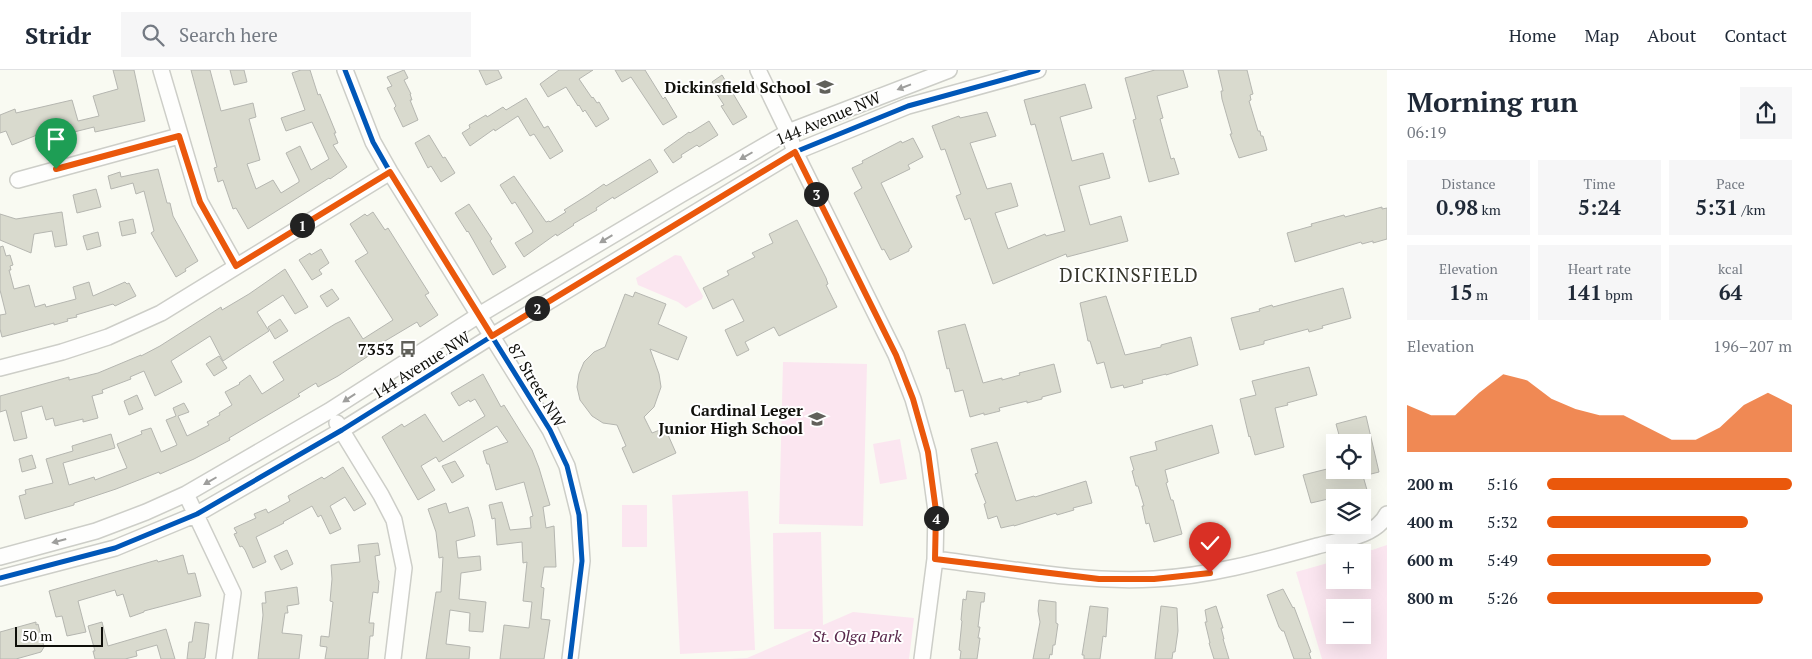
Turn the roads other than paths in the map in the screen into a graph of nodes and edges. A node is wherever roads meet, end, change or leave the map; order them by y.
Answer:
1 (161, 70) edge
2 (345, 70) edge
3 (758, 70) edge
4 (950, 70) edge
5 (1038, 70) edge
6 (788, 132) junction
7 (179, 136) junction
8 (795, 152) junction
9 (390, 172) junction
10 (18, 180) dead end
11 (236, 266) junction
12 (479, 315) junction
13 (492, 336) junction
14 (0, 368) edge
15 (330, 410) junction
16 (342, 430) junction
17 (186, 494) junction
18 (197, 514) junction
19 (1385, 518) edge
20 (0, 557) edge
21 (935, 559) junction
22 (0, 578) edge
23 (224, 659) edge
24 (393, 659) edge
25 (570, 659) edge
26 (922, 659) edge

1 - 7 street
2 - 9 street, 87 Street NW
3 - 6 street
4 -> 6 street, 144 Avenue NW
5 - 8 street, 144 Avenue NW
6 - 8 street
6 -> 12 street, 144 Avenue NW
7 - 10 street
7 - 11 street
8 - 13 street, 144 Avenue NW
8 - 21 street
9 - 11 street
9 - 12 street, 87 Street NW
11 - 14 street
12 - 13 street, 87 Street NW
12 -> 15 street, 144 Avenue NW
13 - 16 street, 144 Avenue NW
13 - 25 street, 87 Street NW
15 - 16 street
15 -> 17 street, 144 Avenue NW
16 - 18 street, 144 Avenue NW
16 - 24 street
17 - 18 street
17 -> 20 street, 144 Avenue NW
18 - 22 street, 144 Avenue NW
18 - 23 street
19 - 21 street
21 - 26 street

